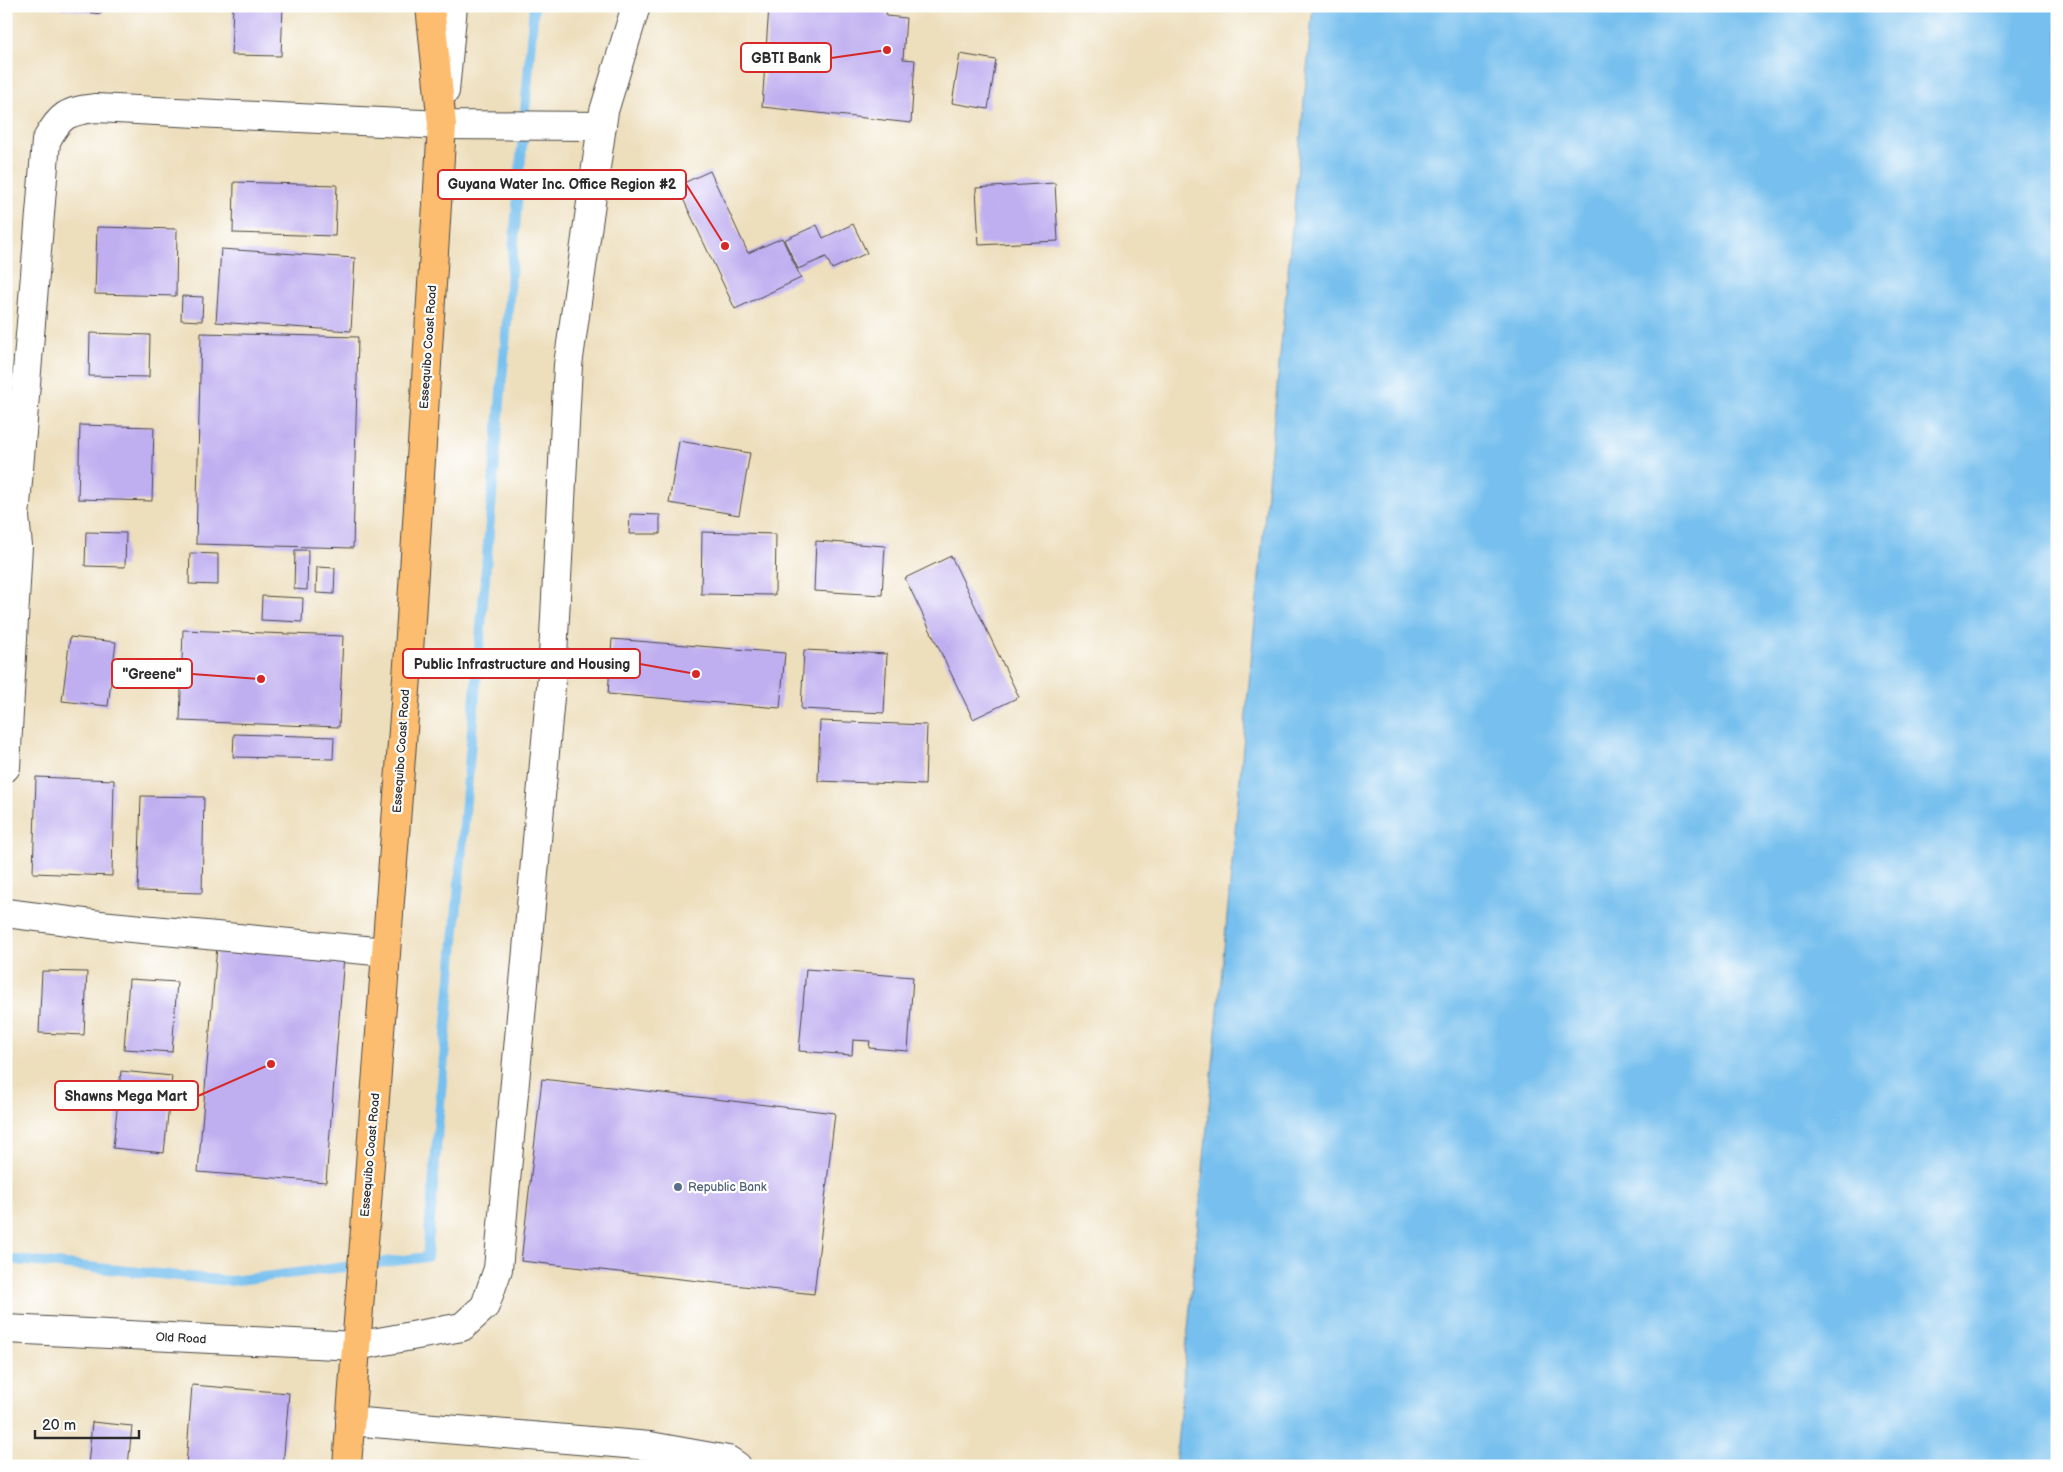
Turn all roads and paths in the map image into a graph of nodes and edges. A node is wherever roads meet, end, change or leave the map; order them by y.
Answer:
1 (430, 6) edge
2 (453, 6) edge
3 (636, 6) edge
4 (442, 125) junction
5 (602, 126) junction
6 (11, 516) edge
7 (6, 767) edge
8 (6, 913) edge
9 (386, 952) junction
10 (6, 1329) edge
11 (356, 1346) junction
12 (350, 1421) junction
13 (347, 1466) edge
14 (737, 1466) edge

1 - 4 main road, Essequibo Coast Road
2 - 4 street
3 - 5 street, Old Road
4 - 5 street
4 - 6 street
4 - 9 main road, Essequibo Coast Road
5 - 11 street, Old Road
6 - 7 street
8 - 9 street
9 - 11 main road, Essequibo Coast Road
10 - 11 street, Old Road
11 - 12 main road, Essequibo Coast Road
12 - 13 main road, Essequibo Coast Road
12 - 14 street

